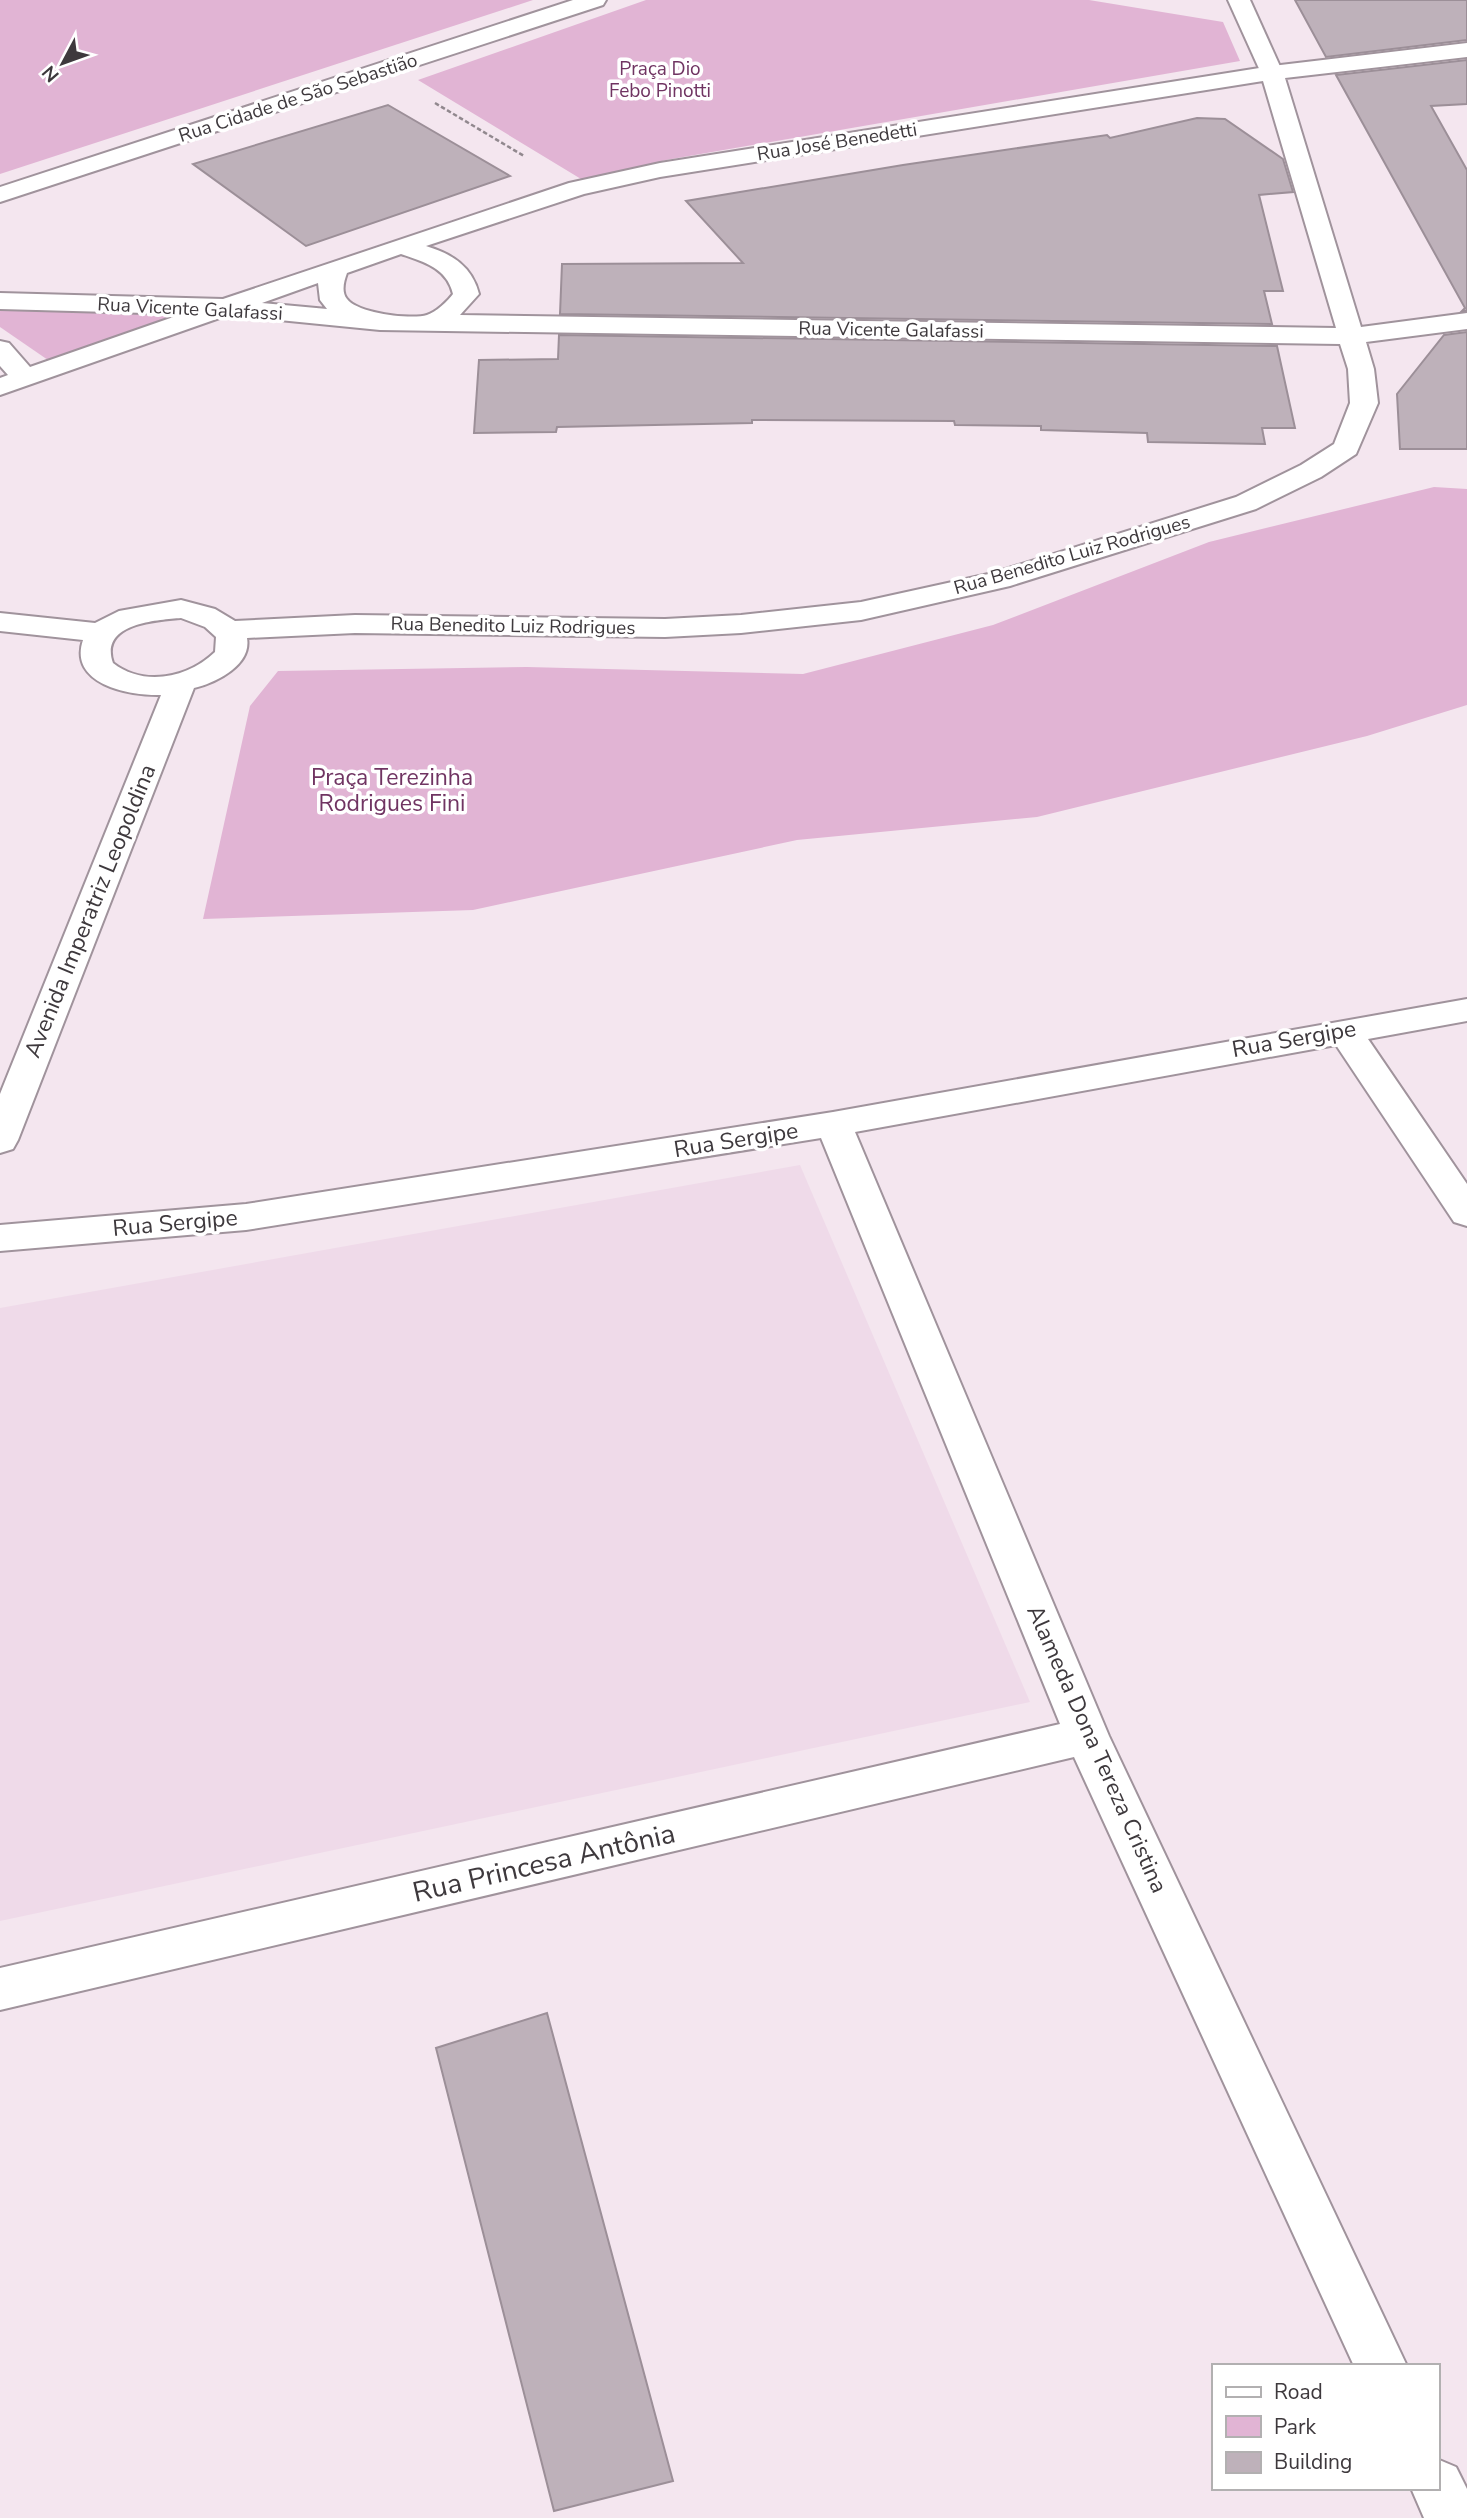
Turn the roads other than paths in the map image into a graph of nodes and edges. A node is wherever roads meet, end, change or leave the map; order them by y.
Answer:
1 (596, 0) edge
2 (1239, 0) edge
3 (1467, 50) edge
4 (1272, 73) junction
5 (0, 195) edge
6 (402, 246) junction
7 (336, 268) junction
8 (0, 301) edge
9 (224, 307) junction
10 (1467, 321) edge
11 (380, 322) junction
12 (432, 323) junction
13 (1349, 336) junction
14 (0, 349) edge
15 (25, 378) junction
16 (0, 387) edge
17 (0, 622) edge
18 (228, 630) junction
19 (103, 633) junction
20 (181, 682) junction
21 (1467, 1010) edge
22 (1344, 1030) junction
23 (833, 1124) junction
24 (0, 1140) edge
25 (1467, 1213) edge
26 (0, 1238) edge
27 (1087, 1736) junction
28 (0, 1989) edge
29 (1380, 2364) edge
30 (1439, 2490) edge
31 (1452, 2518) edge

1 - 5 street, Rua Cidade de São Sebastião
2 - 4 street, Rua Benedito Luiz Rodrigues
3 - 4 street, Rua José Benedetti
4 - 6 street, Rua José Benedetti
4 - 13 street, Rua Benedito Luiz Rodrigues
6 - 7 street, Rua José Benedetti
6 - 12 street
7 - 9 street, Rua José Benedetti
7 - 11 street
8 - 9 street, Rua Vicente Galafassi
9 - 11 street, Rua Vicente Galafassi
9 - 15 street, Rua José Benedetti
10 - 13 street, Rua Vicente Galafassi
11 - 12 street, Rua Vicente Galafassi
12 - 13 street, Rua Vicente Galafassi
13 - 18 street, Rua Benedito Luiz Rodrigues
14 - 15 street
15 - 16 street, Rua José Benedetti
17 - 19 street
18 - 19 street
18 - 20 street
19 - 20 street
20 - 24 street, Avenida Imperatriz Leopoldina
21 - 22 street, Rua Sergipe
22 - 23 street, Rua Sergipe
22 - 25 street
23 - 26 street, Rua Sergipe
23 - 27 street, Alameda Dona Tereza Cristina
27 - 28 street, Rua Princesa Antônia
27 - 29 street, Alameda Dona Tereza Cristina
30 - 31 street

